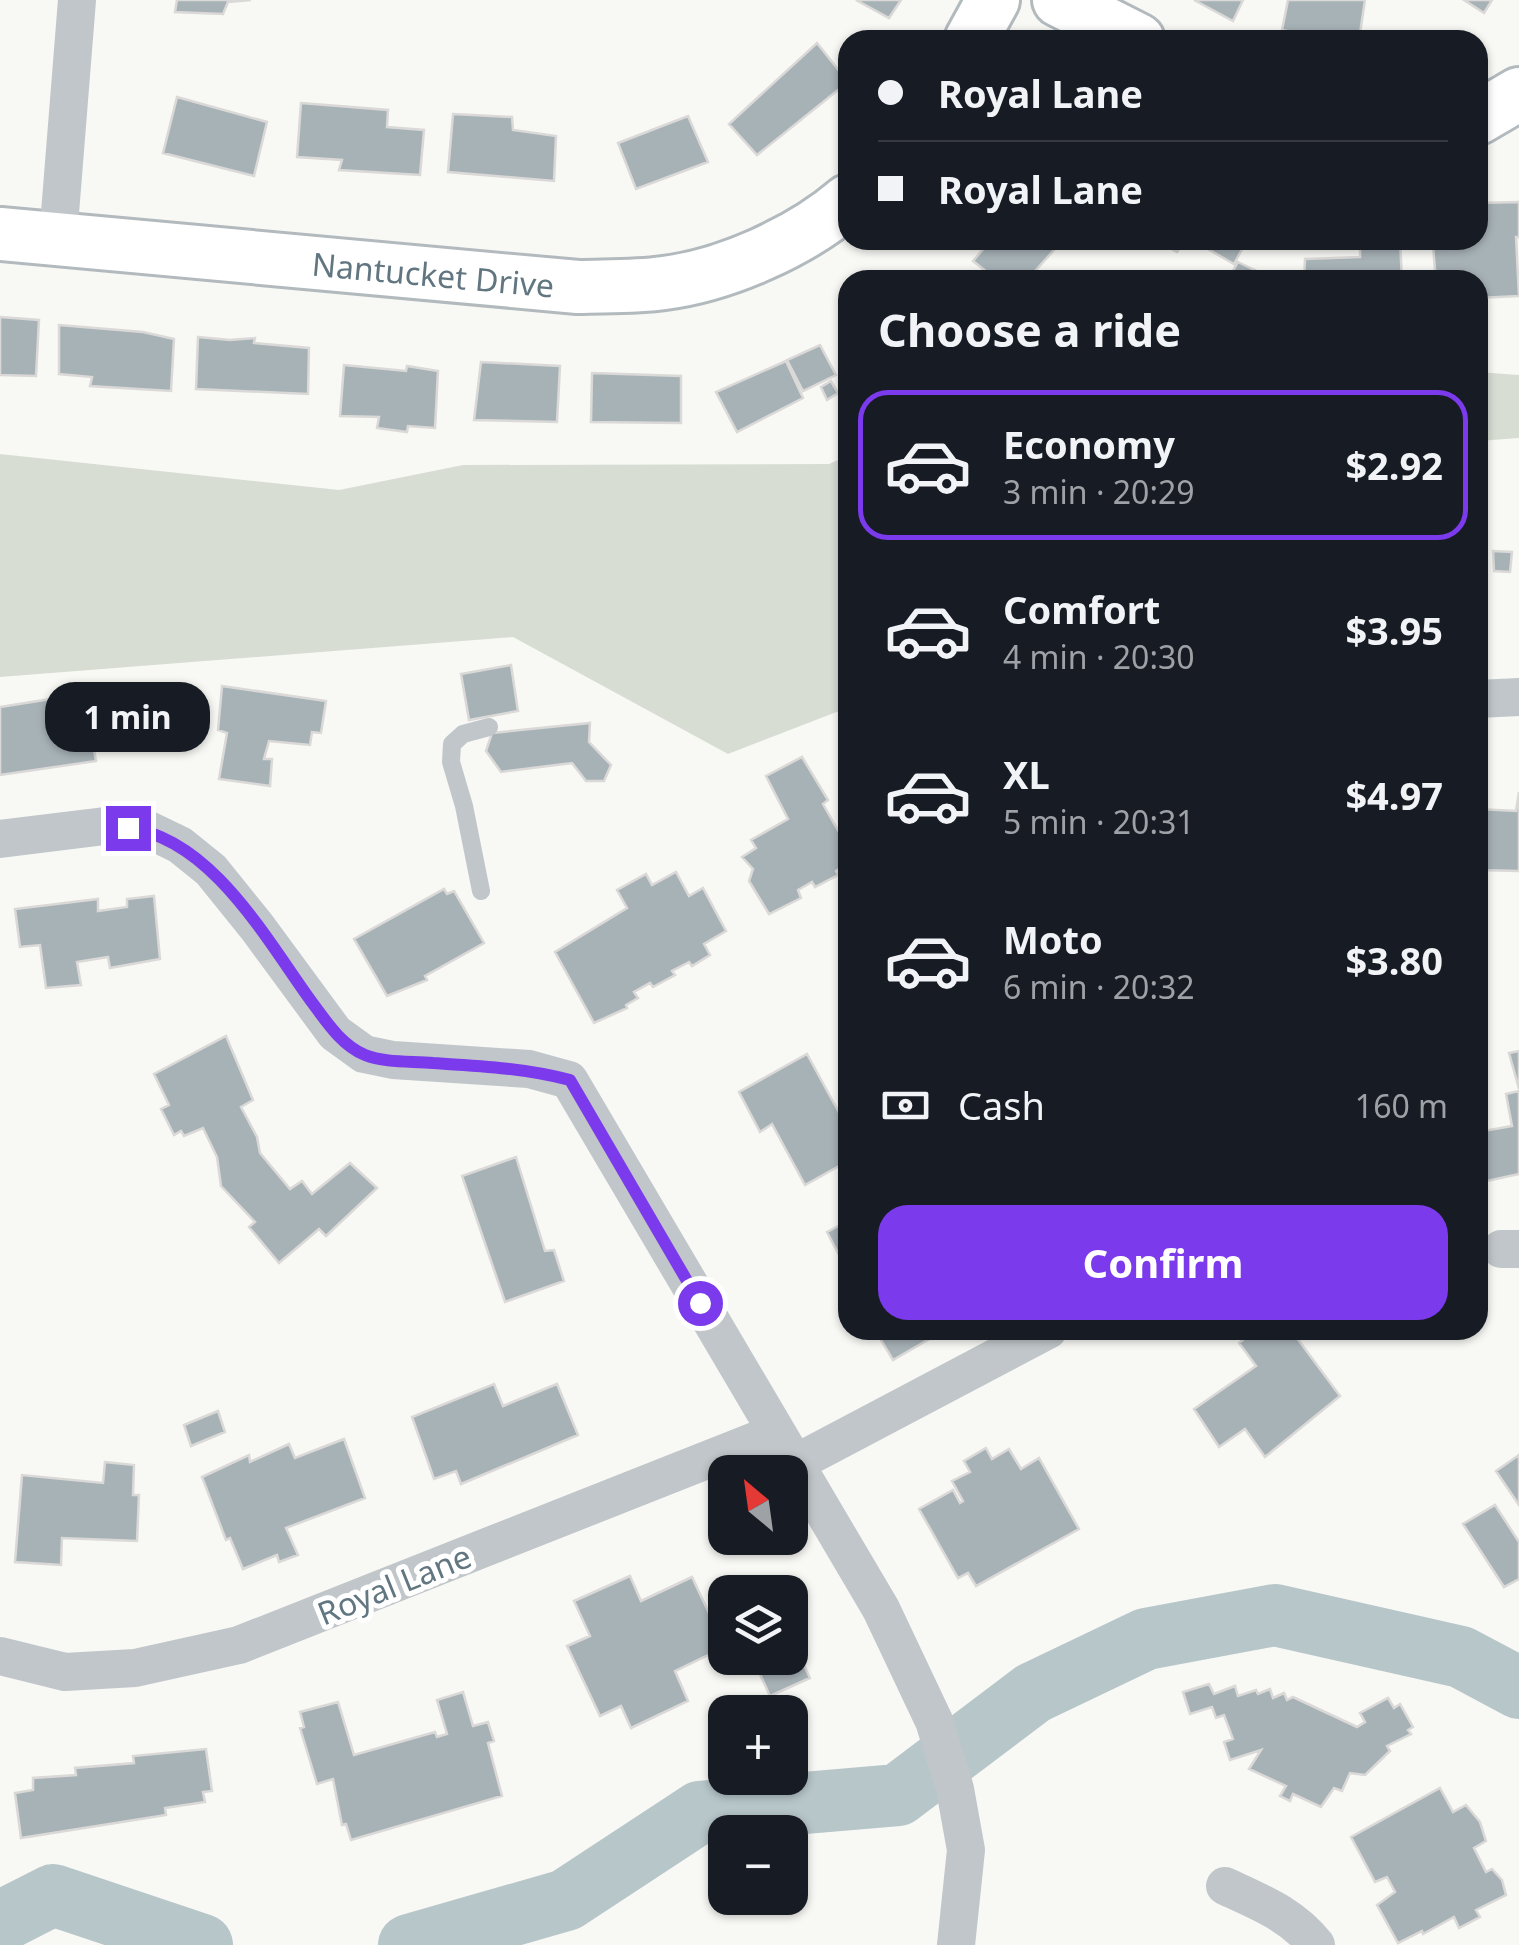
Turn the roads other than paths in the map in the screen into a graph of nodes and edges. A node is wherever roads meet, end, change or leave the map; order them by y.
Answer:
1 (76, 0) edge
2 (993, 0) edge
3 (1059, 0) edge
4 (976, 30) edge
5 (1118, 30) edge
6 (1519, 94) edge
7 (1488, 112) edge
8 (838, 210) edge
9 (0, 234) edge
10 (58, 238) junction
11 (1519, 697) edge
12 (1488, 699) edge
13 (489, 727) dead end
14 (0, 839) edge
15 (481, 890) dead end
16 (1026, 1340) edge
17 (785, 1449) junction
18 (0, 1656) edge
19 (1225, 1886) dead end
20 (956, 1945) edge
21 (1316, 1945) edge

1 - 10 street
2 - 4 street
3 - 5 street
6 - 7 street
8 - 10 street, Nantucket Drive
9 - 10 street, Nantucket Drive
11 - 12 street
13 - 15 lane
14 - 17 street
16 - 17 street, Royal Lane
17 - 18 street, Royal Lane
17 - 20 street
19 - 21 street

